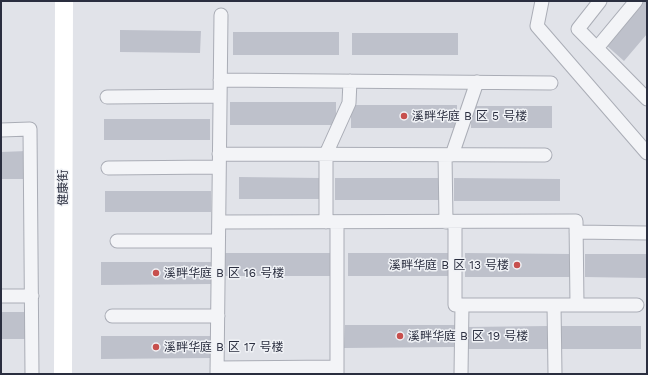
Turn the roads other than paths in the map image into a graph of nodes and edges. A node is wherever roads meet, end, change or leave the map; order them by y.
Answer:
1 (64, 1) edge
2 (542, 1) edge
3 (600, 1) edge
4 (636, 1) edge
5 (221, 15) dead end
6 (597, 48) junction
7 (220, 80) junction
8 (350, 81) junction
9 (477, 82) junction
10 (550, 83) dead end
11 (220, 96) junction
12 (106, 97) dead end
13 (646, 97) edge
14 (1, 130) edge
15 (647, 153) edge
16 (326, 154) junction
17 (448, 155) junction
18 (545, 155) dead end
19 (219, 160) junction
20 (108, 168) dead end
21 (219, 222) junction
22 (331, 222) junction
23 (451, 222) junction
24 (576, 232) junction
25 (647, 233) edge
26 (117, 241) dead end
27 (218, 241) junction
28 (1, 296) edge
29 (32, 296) junction
30 (462, 305) junction
31 (554, 305) junction
32 (578, 305) junction
33 (637, 305) dead end
34 (112, 316) dead end
35 (218, 316) junction
36 (337, 370) edge
37 (217, 371) edge
38 (32, 374) edge
39 (63, 374) edge
40 (461, 374) edge
41 (555, 374) edge

1 - 39 street, 健康街
2 - 15 street
3 - 6 street
4 - 6 street
5 - 7 street
6 - 13 street
7 - 8 street
7 - 11 street
8 - 9 street
8 - 16 street
9 - 10 street
9 - 17 street
11 - 12 street
11 - 19 street
14 - 29 street
16 - 17 street
16 - 19 street
16 - 22 street
17 - 18 street
17 - 23 street
19 - 20 street
19 - 21 street
21 - 22 street
21 - 27 street
22 - 23 street
22 - 36 street
23 - 24 street
23 - 30 street
24 - 25 street
24 - 32 street
26 - 27 street
27 - 35 street
28 - 29 street
29 - 38 street
30 - 31 street
30 - 40 street
31 - 32 street
31 - 41 street
32 - 33 street
34 - 35 street
35 - 37 street
36 - 37 street

